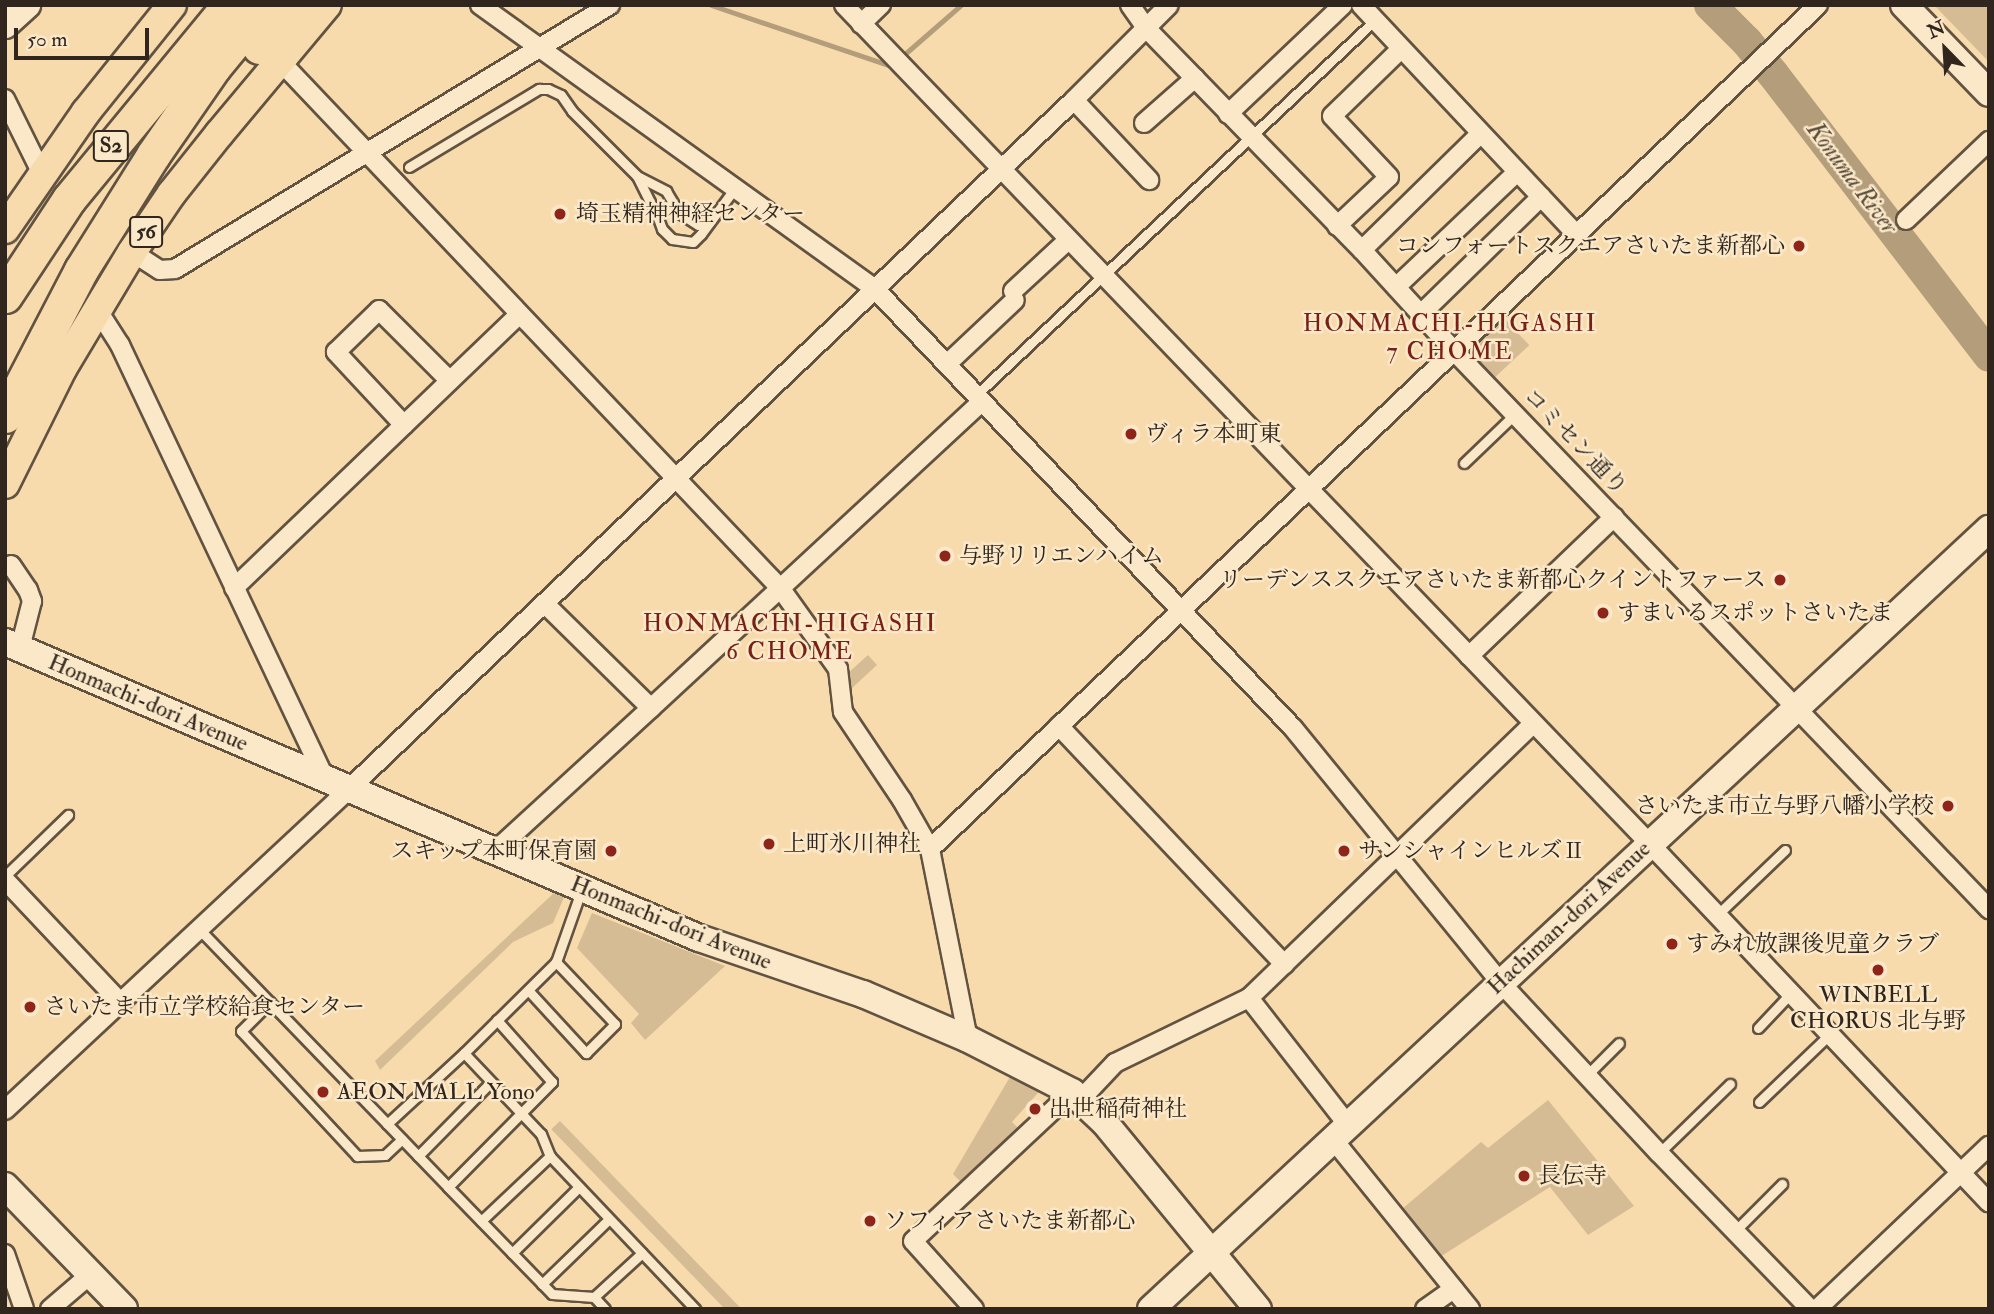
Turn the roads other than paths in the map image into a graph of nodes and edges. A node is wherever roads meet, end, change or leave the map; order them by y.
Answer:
1 (27, 5) edge
2 (172, 5) edge
3 (210, 5) edge
4 (229, 5) edge
5 (265, 5) edge
6 (293, 5) edge
7 (327, 5) edge
8 (480, 5) edge
9 (610, 5) edge
10 (844, 5) edge
11 (881, 5) edge
12 (1130, 5) edge
13 (1170, 5) edge
14 (1343, 5) edge
15 (1361, 5) edge
16 (1818, 5) edge
17 (1904, 5) edge
18 (1375, 20) junction
19 (861, 24) junction
20 (5, 25) edge
21 (1146, 28) junction
22 (538, 47) junction
23 (1401, 49) junction
24 (280, 61) junction
25 (1195, 78) junction
26 (1989, 93) edge
27 (5, 99) edge
28 (1074, 100) junction
29 (1228, 114) junction
30 (1144, 123) dead end
31 (1480, 134) junction
32 (1251, 138) junction
33 (1989, 141) edge
34 (114, 143) junction
35 (367, 153) junction
36 (409, 167) dead end
37 (1001, 170) junction
38 (1517, 172) junction
39 (42, 174) junction
40 (637, 176) junction
41 (1149, 180) dead end
42 (735, 188) junction
43 (1541, 197) junction
44 (678, 211) junction
45 (658, 218) junction
46 (1906, 220) dead end
47 (709, 223) junction
48 (1337, 226) junction
49 (5, 229) edge
50 (1576, 234) junction
51 (1068, 240) junction
52 (1362, 250) junction
53 (132, 252) junction
54 (1102, 278) junction
55 (1396, 286) junction
56 (875, 289) junction
57 (5, 296) edge
58 (97, 309) junction
59 (1421, 314) junction
60 (519, 315) junction
61 (1455, 352) junction
62 (947, 364) junction
63 (450, 381) junction
64 (979, 398) junction
65 (11, 406) edge
66 (1514, 414) junction
67 (404, 425) junction
68 (1464, 463) dead end
69 (674, 478) junction
70 (5, 484) edge
71 (1309, 490) junction
72 (1614, 517) junction
73 (1989, 529) edge
74 (11, 565) dead end
75 (234, 588) junction
76 (781, 589) junction
77 (545, 604) junction
78 (1180, 610) junction
79 (13, 645) edge
80 (1469, 656) junction
81 (1797, 707) junction
82 (651, 708) junction
83 (1534, 724) junction
84 (1059, 726) junction
85 (324, 777) junction
86 (350, 788) junction
87 (68, 816) dead end
88 (1650, 844) junction
89 (930, 849) junction
90 (496, 850) junction
91 (1784, 850) dead end
92 (1398, 853) junction
93 (5, 878) edge
94 (582, 889) junction
95 (1989, 909) edge
96 (1717, 915) junction
97 (200, 930) junction
98 (556, 962) junction
99 (1284, 964) junction
100 (1500, 982) junction
101 (528, 990) junction
102 (1791, 993) junction
103 (1249, 998) junction
104 (270, 1002) junction
105 (121, 1003) junction
106 (497, 1020) junction
107 (1758, 1028) dead end
108 (1830, 1034) junction
109 (968, 1039) junction
110 (1619, 1043) dead end
111 (464, 1053) junction
112 (1587, 1075) junction
113 (491, 1082) junction
114 (1730, 1084) dead end
115 (1077, 1095) junction
116 (1759, 1102) dead end
117 (5, 1110) edge
118 (521, 1113) junction
119 (387, 1124) junction
120 (1340, 1131) junction
121 (402, 1139) junction
122 (1989, 1146) edge
123 (1658, 1153) junction
124 (418, 1156) junction
125 (550, 1156) junction
126 (1961, 1172) junction
127 (1782, 1184) dead end
128 (5, 1186) edge
129 (448, 1187) junction
130 (579, 1187) junction
131 (1989, 1202) edge
132 (609, 1219) junction
133 (481, 1221) junction
134 (1734, 1232) junction
135 (1210, 1252) junction
136 (512, 1253) junction
137 (642, 1253) junction
138 (5, 1254) edge
139 (91, 1274) junction
140 (542, 1284) junction
141 (1454, 1289) junction
142 (594, 1297) junction
143 (24, 1309) edge
144 (50, 1309) edge
145 (124, 1309) edge
146 (605, 1309) edge
147 (695, 1309) edge
148 (974, 1309) edge
149 (1151, 1309) edge
150 (1258, 1309) edge
151 (1425, 1309) edge
152 (1470, 1309) edge
153 (1810, 1309) edge
154 (1817, 1309) edge

1 - 20 main road
2 - 39 main road
3 - 34 highway
4 - 34 highway, S2
5 - 65 highway, S2
6 - 65 highway
7 - 24 main road, 56
8 - 22 street
9 - 22 street
10 - 19 street
11 - 19 street
12 - 21 street, コミセン通り
13 - 21 street
14 - 29 street
15 - 18 street
16 - 50 street
17 - 26 main road
18 - 23 street
18 - 32 lane
19 - 37 street
21 - 25 street, コミセン通り
21 - 28 street
22 - 35 street
22 - 42 street
23 - 31 street
23 - 48 street
24 - 35 street
24 - 53 main road, 56
25 - 29 street, コミセン通り
25 - 30 street
27 - 39 street
28 - 37 street
28 - 41 street
29 - 32 street, コミセン通り
31 - 38 street
31 - 52 street
32 - 48 street, コミセン通り
32 - 54 lane
33 - 46 street
34 - 57 highway, S2
35 - 53 street
35 - 60 street
36 - 40 lane
37 - 51 street
37 - 56 street
38 - 43 street
38 - 55 street
39 - 49 main road
40 - 44 lane
40 - 45 lane
42 - 47 lane
42 - 56 street
43 - 50 street
43 - 59 street
44 - 45 lane
44 - 47 lane
45 - 47 lane
48 - 52 street, コミセン通り
50 - 61 street
51 - 54 street
51 - 62 street
52 - 55 street, コミセン通り
53 - 58 main road, 56
54 - 64 lane
54 - 71 street
55 - 59 street, コミセン通り
56 - 62 street
56 - 69 street
58 - 70 main road, 56
58 - 75 street
59 - 61 street, コミセン通り
60 - 63 street
60 - 69 street
61 - 66 street, コミセン通り
61 - 71 street
62 - 64 street
63 - 67 street
63 - 67 street
64 - 76 street
64 - 78 street
66 - 68 lane
66 - 72 street, コミセン通り
67 - 75 street
69 - 76 street
69 - 77 street
71 - 78 street
71 - 80 street
72 - 80 street
72 - 81 street, コミセン通り
73 - 81 main road, Hachiman-dori Avenue
74 - 79 street
75 - 85 street
76 - 82 street
76 - 89 street
77 - 82 street
77 - 86 street
78 - 84 street
78 - 92 street
79 - 85 main road, Honmachi-dori Avenue
80 - 83 street
81 - 88 main road, Hachiman-dori Avenue
81 - 95 street, コミセン通り
82 - 90 street
83 - 88 street
83 - 92 street
84 - 89 street
84 - 99 street
85 - 86 main road, Honmachi-dori Avenue
86 - 90 main road, Honmachi-dori Avenue
86 - 97 street
87 - 93 lane
88 - 96 street
88 - 100 main road, Hachiman-dori Avenue
89 - 109 street
90 - 94 main road, Honmachi-dori Avenue
91 - 96 lane
92 - 99 street
92 - 100 street
93 - 105 street
94 - 98 lane
94 - 109 main road, Honmachi-dori Avenue
96 - 102 street
97 - 104 lane
97 - 105 street
98 - 101 lane
98 - 101 lane
99 - 103 street
100 - 112 street
100 - 120 main road, Hachiman-dori Avenue
101 - 106 lane
102 - 107 lane
102 - 108 street
103 - 115 street
103 - 120 street
104 - 119 lane
104 - 121 lane
105 - 117 street
106 - 111 lane
106 - 118 lane
108 - 116 lane
108 - 126 street
109 - 115 main road, Honmachi-dori Avenue
110 - 112 lane
111 - 113 lane
111 - 119 lane
112 - 123 street
113 - 118 lane
113 - 124 lane
114 - 123 lane
115 - 135 main road, Honmachi-dori Avenue
115 - 148 street
118 - 125 lane
118 - 129 lane
119 - 121 lane
120 - 135 main road, Hachiman-dori Avenue
120 - 141 street
121 - 124 lane
122 - 126 street
123 - 134 street
124 - 129 lane
125 - 130 lane
125 - 133 lane
126 - 131 street
126 - 154 street
127 - 134 lane
128 - 139 main road
129 - 133 lane
130 - 132 lane
130 - 136 lane
132 - 137 lane
132 - 140 lane
133 - 136 lane
134 - 153 street
135 - 149 main road, Hachiman-dori Avenue
135 - 150 main road, Honmachi-dori Avenue
136 - 140 lane
137 - 142 lane
137 - 147 lane
138 - 143 street
139 - 144 street
139 - 145 main road
140 - 142 lane
141 - 151 street
141 - 152 street
142 - 146 lane

